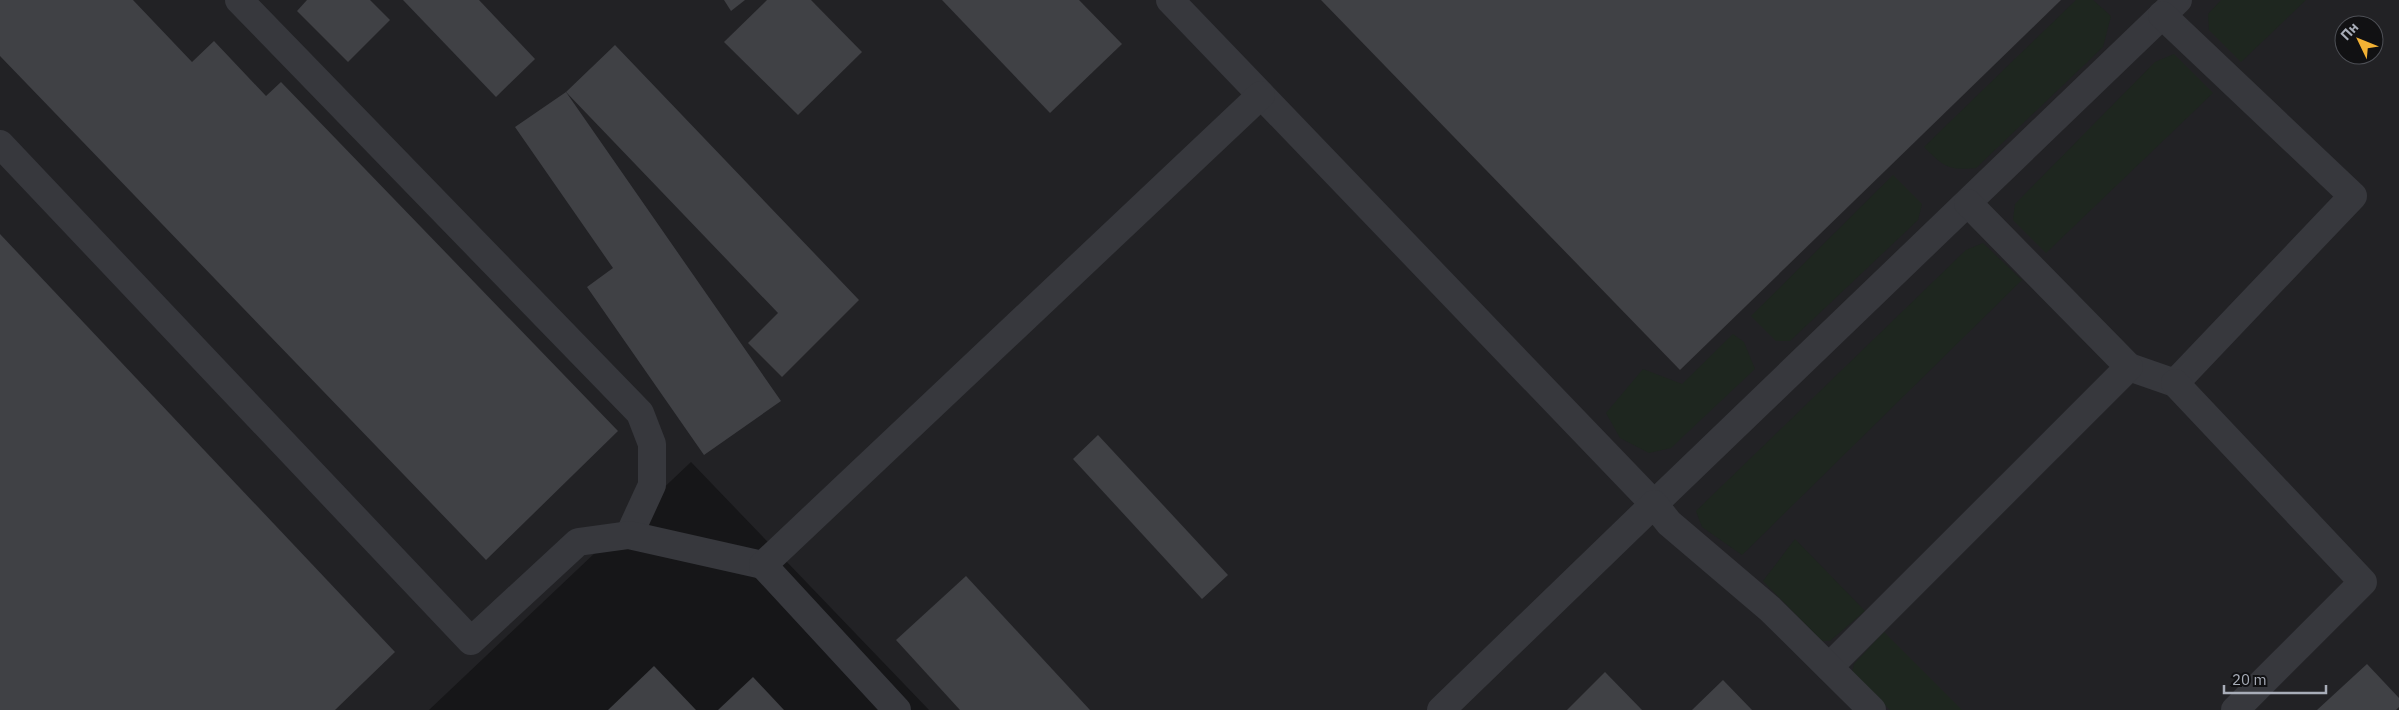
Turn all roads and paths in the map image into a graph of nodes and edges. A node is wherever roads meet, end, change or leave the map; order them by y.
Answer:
1 (239, 0) edge
2 (1170, 0) edge
3 (2170, 7) edge
4 (1261, 95) junction
5 (0, 144) edge
6 (1968, 203) junction
7 (2129, 366) junction
8 (2175, 382) junction
9 (1654, 504) junction
10 (629, 536) junction
11 (763, 565) junction
12 (1829, 668) junction
13 (897, 710) edge
14 (1441, 710) edge
15 (1872, 710) edge
16 (2235, 710) edge

1 - 10 lane
2 - 4 lane
3 - 6 lane
3 - 8 lane
4 - 9 lane
4 - 11 lane
5 - 10 lane
6 - 7 lane
6 - 9 lane
7 - 8 lane
7 - 12 lane
8 - 16 lane
9 - 12 lane
9 - 14 lane
10 - 11 lane
11 - 13 lane
12 - 15 lane

